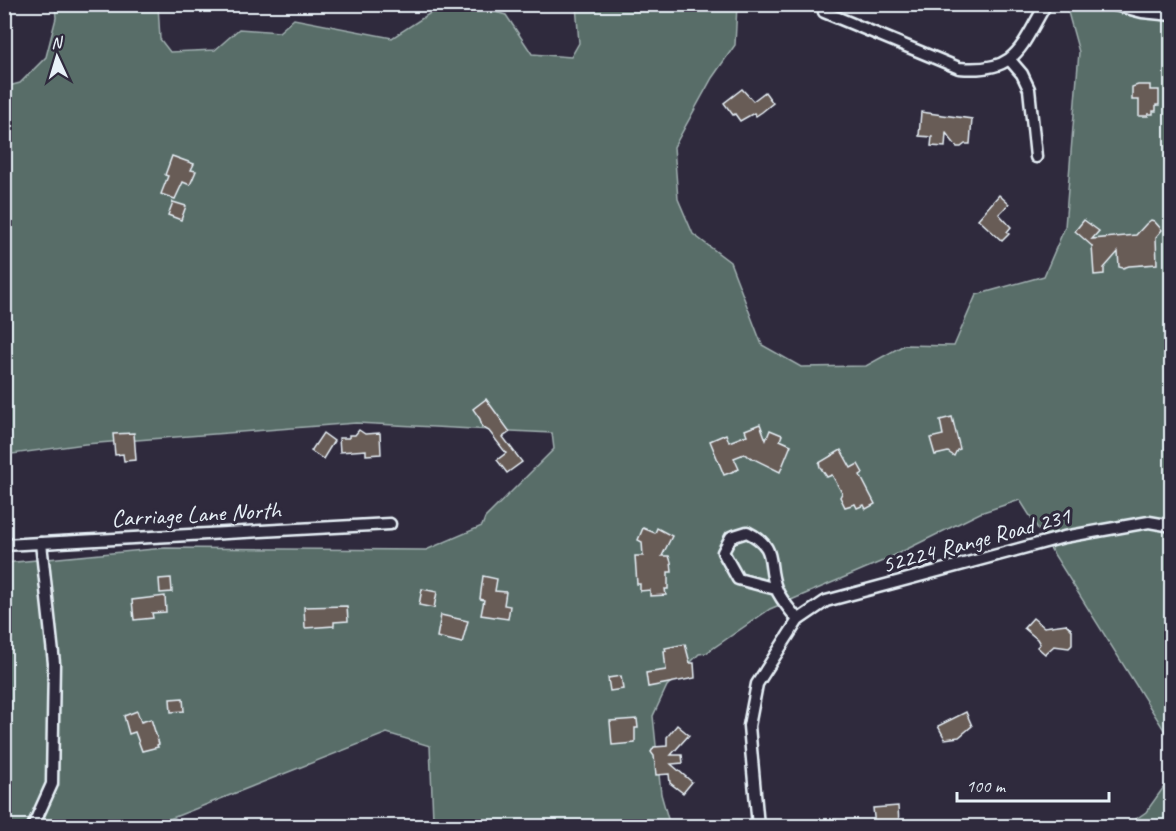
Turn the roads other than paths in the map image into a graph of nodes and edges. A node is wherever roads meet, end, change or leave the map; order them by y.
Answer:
1 (1046, 4) edge
2 (1111, 4) edge
3 (824, 12) dead end
4 (1172, 15) edge
5 (1010, 60) junction
6 (1036, 157) dead end
7 (390, 524) dead end
8 (1172, 526) edge
9 (41, 543) junction
10 (4, 545) edge
11 (776, 589) junction
12 (798, 620) junction
13 (33, 826) edge
14 (758, 826) edge

1 - 5 street
2 - 4 street
3 - 5 street
5 - 6 street
7 - 9 street, Carriage Lane North
8 - 12 street, 52224 Range Road 231
9 - 10 street, Carriage Lane North
9 - 13 street
11 - 11 street
11 - 12 street
12 - 14 street, 52224 Range Road 231

